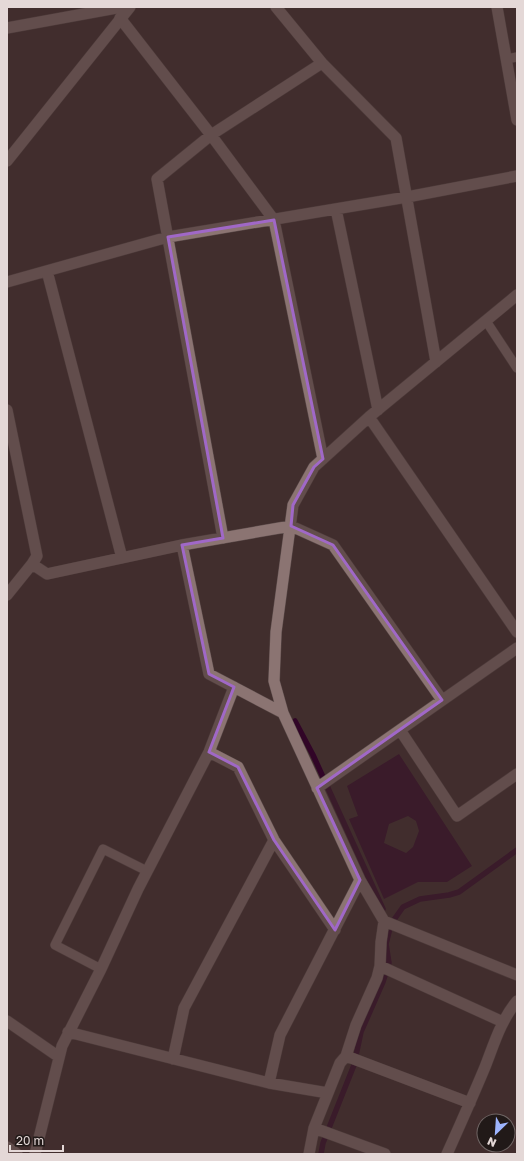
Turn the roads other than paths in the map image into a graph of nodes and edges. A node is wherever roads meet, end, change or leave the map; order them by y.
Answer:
1 (130, 7) edge
2 (276, 7) edge
3 (497, 7) edge
4 (121, 13) edge
5 (7, 28) edge
6 (512, 58) edge
7 (322, 63) junction
8 (517, 120) edge
9 (211, 136) junction
10 (7, 161) edge
11 (517, 176) edge
12 (407, 197) junction
13 (336, 209) junction
14 (274, 220) junction
15 (168, 238) junction
16 (47, 271) junction
17 (7, 282) edge
18 (517, 295) edge
19 (486, 321) junction
20 (436, 362) junction
21 (517, 368) edge
22 (7, 410) edge
23 (378, 410) junction
24 (369, 417) junction
25 (323, 459) junction
26 (291, 526) junction
27 (223, 538) junction
28 (182, 545) junction
29 (122, 558) junction
30 (32, 564) junction
31 (7, 595) edge
32 (517, 632) edge
33 (517, 648) edge
34 (234, 687) junction
35 (442, 700) junction
36 (283, 713) junction
37 (400, 730) junction
38 (208, 752) junction
39 (517, 774) edge
40 (317, 788) junction
41 (274, 840) junction
42 (147, 871) junction
43 (360, 880) junction
44 (384, 921) junction
45 (335, 930) junction
46 (380, 966) junction
47 (101, 969) junction
48 (517, 975) edge
49 (517, 1001) edge
50 (7, 1021) edge
51 (503, 1022) junction
52 (68, 1032) junction
53 (346, 1056) junction
54 (59, 1057) junction
55 (173, 1059) junction
56 (269, 1083) junction
57 (328, 1093) junction
58 (470, 1104) junction
59 (314, 1128) junction
60 (7, 1147) edge
61 (17, 1154) edge
62 (35, 1154) edge
63 (309, 1154) edge
64 (385, 1154) edge
65 (447, 1154) edge

1 - 4 street
2 - 7 street
3 - 6 street
4 - 5 street
4 - 9 street
4 - 10 street
6 - 8 street
7 - 9 street
7 - 12 street
9 - 14 street
9 - 15 street
11 - 12 street
12 - 13 street
12 - 20 street
13 - 14 street
13 - 23 street
14 - 15 street
14 - 25 street
15 - 16 street
15 - 27 street
16 - 17 street
16 - 29 street
18 - 19 street
19 - 20 street
19 - 21 lane
20 - 23 street
22 - 30 street
23 - 24 street
24 - 25 street
24 - 32 street
25 - 26 street
26 - 27 street
26 - 35 street
26 - 36 street
27 - 28 street
28 - 29 street
28 - 34 street
29 - 30 street
30 - 31 street
33 - 35 street
34 - 36 street
34 - 38 street
35 - 37 street
36 - 40 street
37 - 39 street
37 - 40 street
38 - 41 street
38 - 42 street
40 - 43 street
41 - 45 street
41 - 55 street
42 - 47 street
42 - 47 lane
43 - 44 street
43 - 45 street
44 - 46 street
44 - 48 street
45 - 56 street
46 - 51 street
46 - 53 street
47 - 52 street
49 - 51 street
50 - 54 street
51 - 58 street
52 - 54 street
52 - 55 street
53 - 57 street
53 - 58 street
54 - 62 street
55 - 56 street
56 - 57 street
57 - 59 street
58 - 65 street
59 - 63 street
59 - 64 street
60 - 61 street

